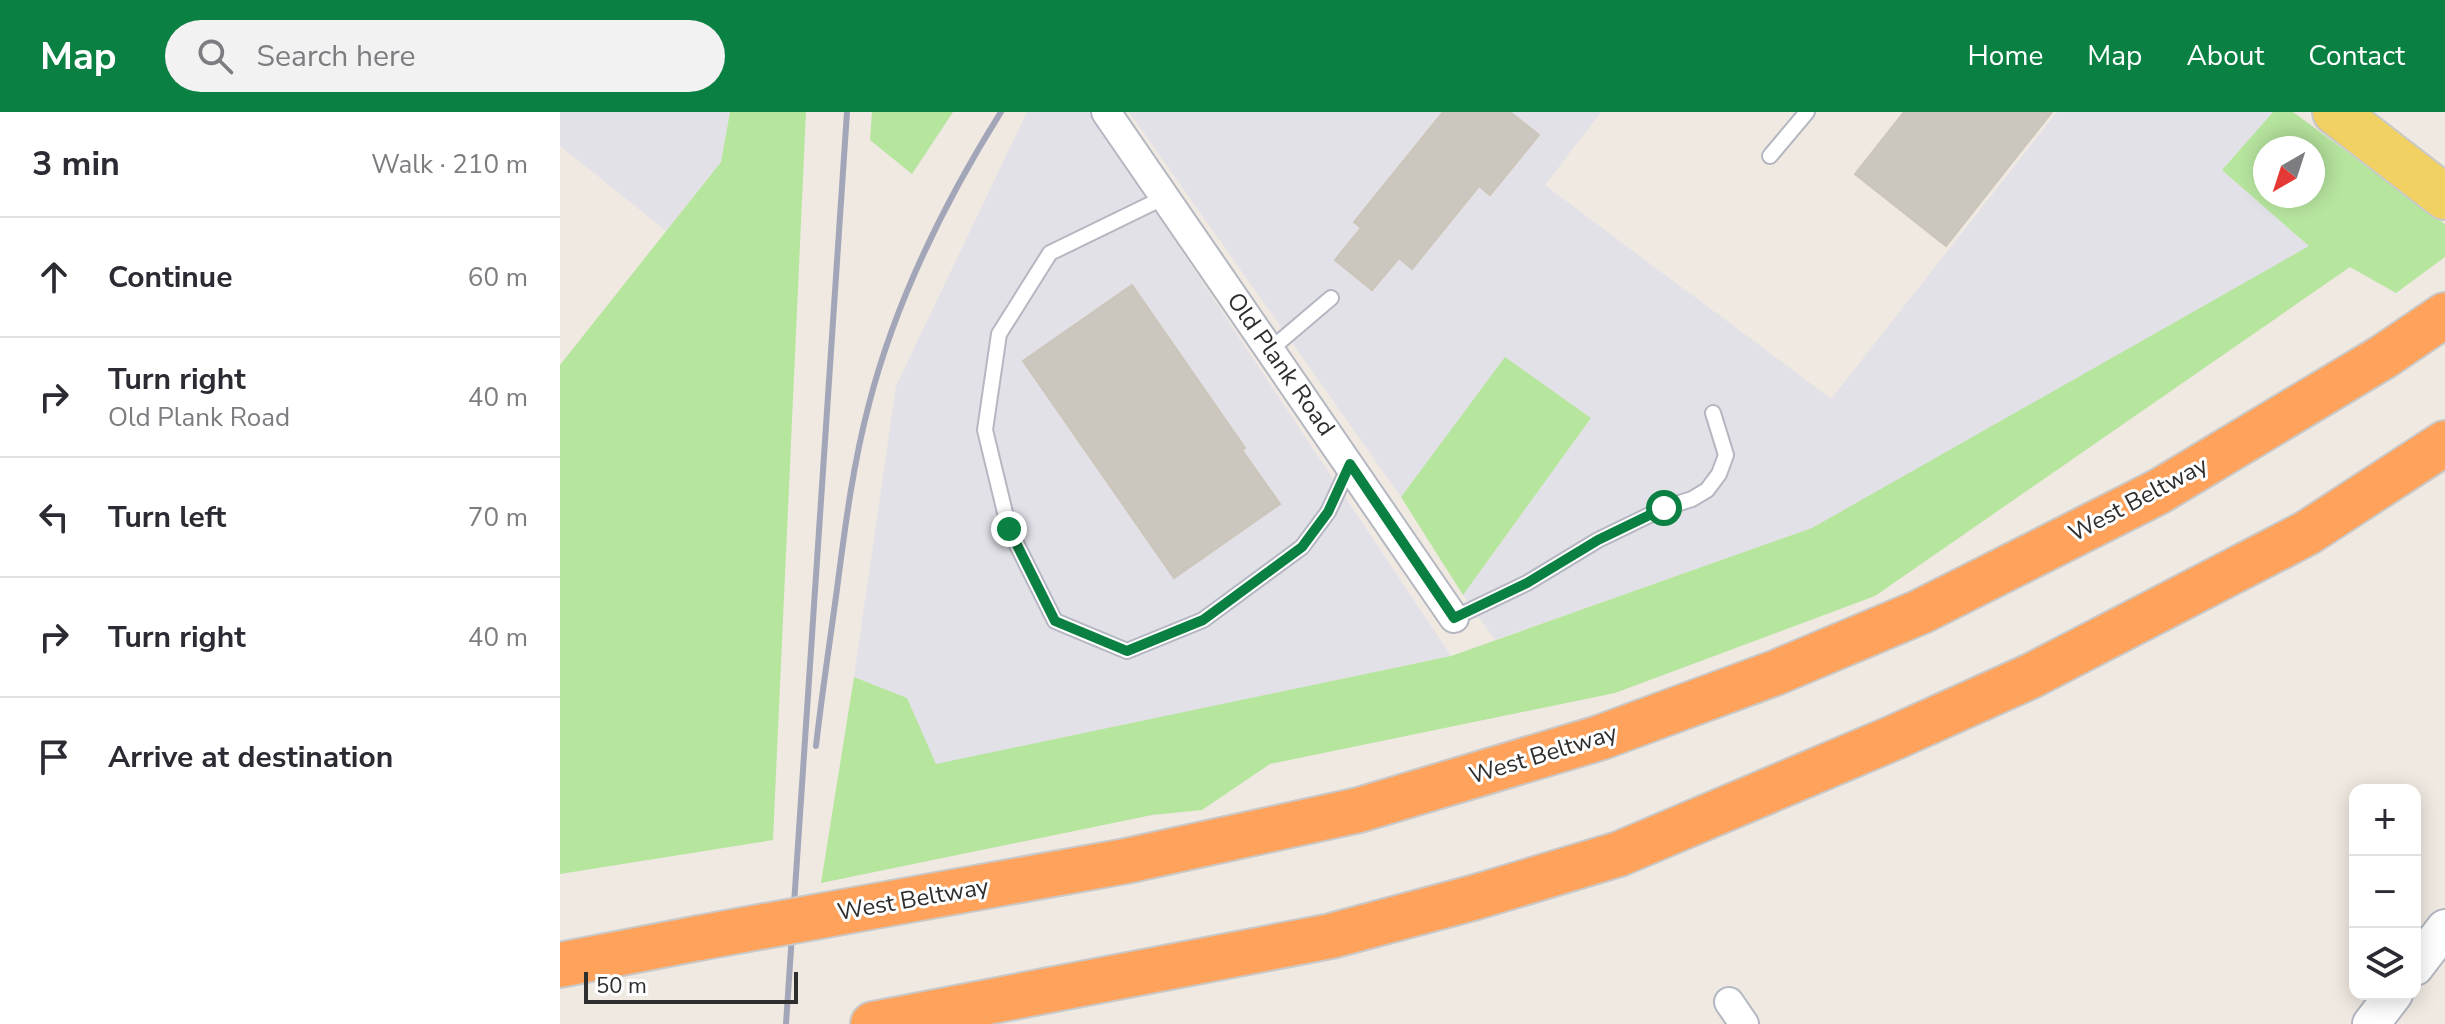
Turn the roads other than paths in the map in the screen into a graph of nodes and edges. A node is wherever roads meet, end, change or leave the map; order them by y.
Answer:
1 (1106, 112) edge
2 (1807, 112) edge
3 (2335, 112) edge
4 (1770, 156) dead end
5 (1165, 197) junction
6 (2445, 197) edge
7 (1331, 298) dead end
8 (2445, 315) edge
9 (1271, 349) junction
10 (1713, 413) dead end
11 (2445, 443) edge
12 (1350, 464) junction
13 (1454, 618) joint
14 (2445, 928) edge
15 (2421, 959) edge
16 (560, 965) edge
17 (2389, 1000) edge
18 (873, 1024) edge
19 (2371, 1024) edge

1 - 5 street, Old Plank Road
2 - 4 lane
3 - 6 main road
5 - 9 street, Old Plank Road
5 - 12 lane
7 - 9 lane
8 - 16 highway, West Beltway, bridge
9 - 12 street, Old Plank Road
10 - 13 lane
11 - 18 highway
12 - 13 street, Old Plank Road
14 - 15 street
17 - 19 street

